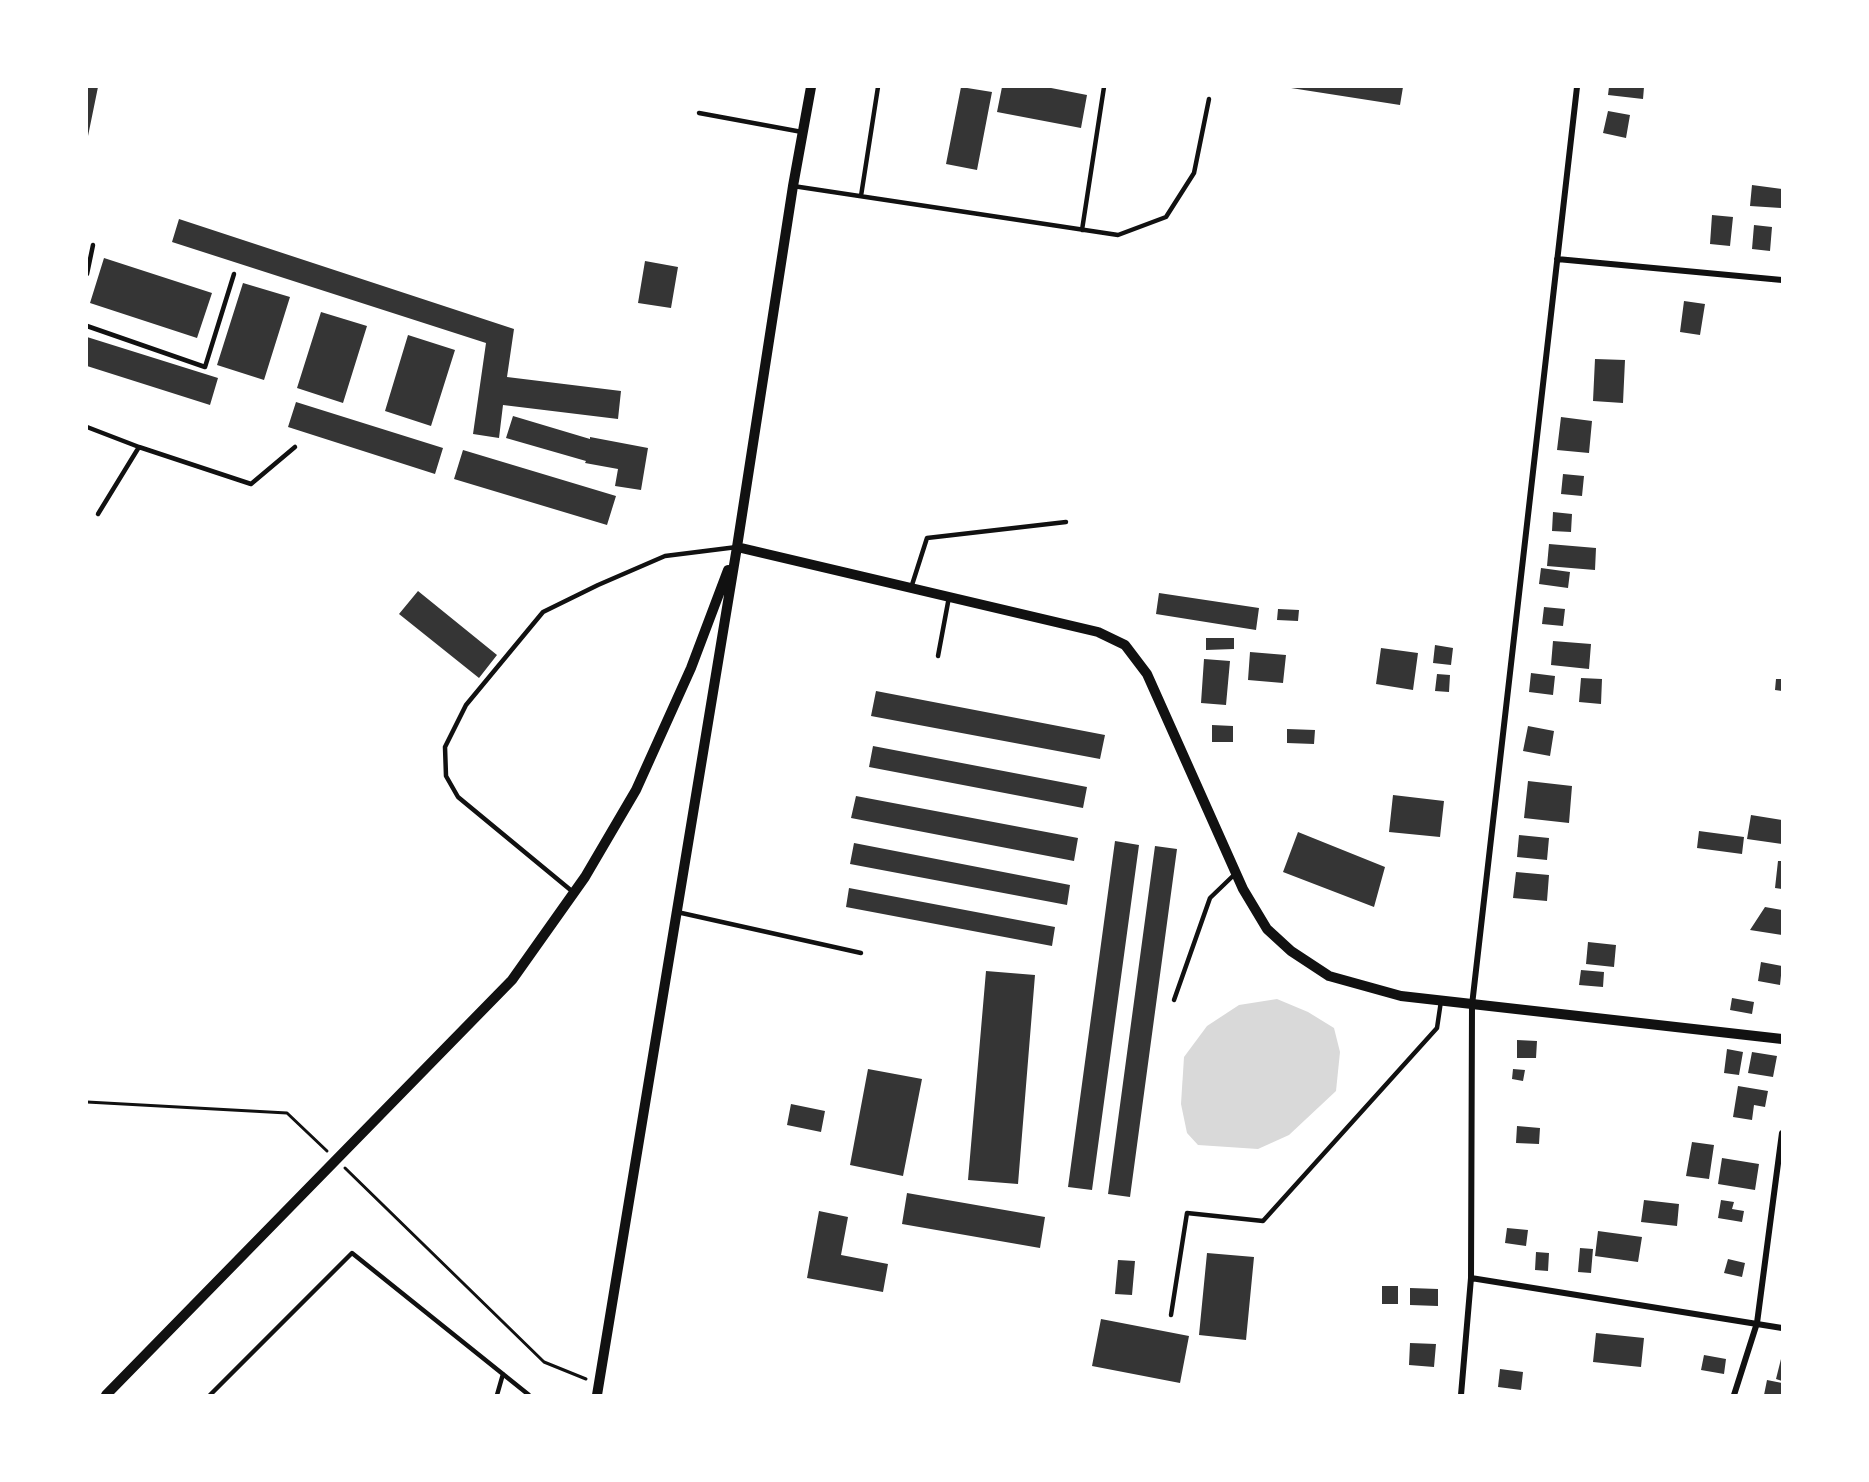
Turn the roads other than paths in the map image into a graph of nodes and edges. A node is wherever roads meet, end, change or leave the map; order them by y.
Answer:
1 (811, 87) edge
2 (878, 87) edge
3 (1104, 87) edge
4 (1576, 87) edge
5 (1209, 99) dead end
6 (699, 113) dead end
7 (802, 132) junction
8 (793, 186) junction
9 (861, 196) junction
10 (1082, 230) junction
11 (93, 245) dead end
12 (1557, 259) junction
13 (87, 274) edge
14 (234, 274) dead end
15 (1782, 280) edge
16 (87, 326) edge
17 (87, 427) edge
18 (139, 447) junction
19 (295, 447) dead end
20 (98, 514) dead end
21 (1066, 522) dead end
22 (737, 547) junction
23 (910, 588) junction
24 (949, 597) junction
25 (938, 656) dead end
26 (1236, 873) junction
27 (574, 893) junction
28 (677, 912) junction
29 (861, 953) dead end
30 (1174, 1000) dead end
31 (1441, 1001) junction
32 (1472, 1005) junction
33 (1782, 1039) edge
34 (1782, 1133) edge
35 (1471, 1278) junction
36 (1171, 1315) dead end
37 (1757, 1323) junction
38 (1782, 1328) edge
39 (503, 1374) junction
40 (598, 1390) edge
41 (106, 1395) edge
42 (210, 1395) edge
43 (497, 1395) edge
44 (530, 1395) edge
45 (1461, 1395) edge
46 (1734, 1395) edge

1 - 7 street
2 - 9 lane
3 - 10 lane
4 - 12 street
5 - 10 lane
6 - 7 lane
7 - 8 street
8 - 9 lane
8 - 22 street
9 - 10 lane
11 - 13 lane
12 - 15 street
12 - 32 street
14 - 16 lane
17 - 18 lane
18 - 19 lane
18 - 20 lane
21 - 23 lane
22 - 23 street
22 - 27 street
22 - 27 lane
22 - 28 street
23 - 24 street
24 - 25 lane
24 - 26 street
26 - 30 lane
26 - 31 street
27 - 41 street
28 - 29 lane
28 - 40 street
31 - 32 street
31 - 36 lane
32 - 33 street
32 - 35 street
34 - 37 street
35 - 37 street
35 - 45 street
37 - 38 street
37 - 46 street
39 - 42 lane
39 - 43 lane
39 - 44 lane

